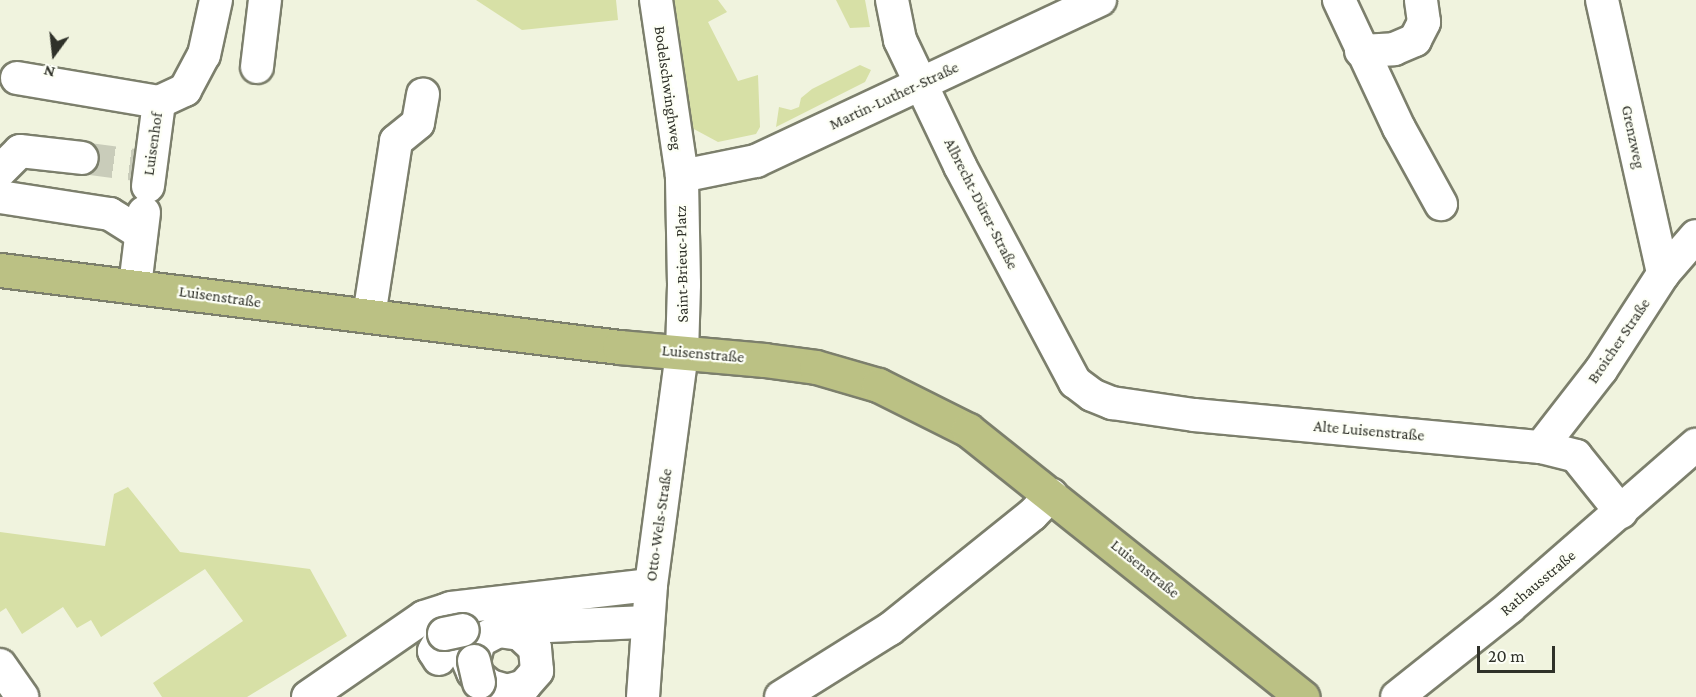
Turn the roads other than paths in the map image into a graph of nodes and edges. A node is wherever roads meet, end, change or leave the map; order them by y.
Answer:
1 (216, 0) edge
2 (264, 0) edge
3 (656, 0) edge
4 (892, 0) edge
5 (1100, 0) edge
6 (1339, 0) edge
7 (1421, 0) edge
8 (1602, 0) edge
9 (1361, 51) junction
10 (257, 67) dead end
11 (17, 78) dead end
12 (920, 84) junction
13 (423, 94) dead end
14 (159, 102) junction
15 (82, 159) tunnel mouth
16 (0, 171) edge
17 (682, 176) junction
18 (0, 197) edge
19 (1441, 204) dead end
20 (144, 211) junction
21 (1696, 236) edge
22 (0, 270) edge
23 (1663, 274) junction
24 (135, 286) junction
25 (369, 316) junction
26 (682, 353) junction
27 (1092, 395) joint
28 (1696, 445) edge
29 (1541, 447) junction
30 (1051, 495) junction
31 (1621, 512) junction
32 (651, 585) junction
33 (648, 622) junction
34 (448, 633) junction
35 (0, 665) edge
36 (481, 680) edge
37 (21, 697) edge
38 (308, 697) edge
39 (643, 697) edge
40 (781, 697) edge
41 (1303, 697) edge
42 (1397, 697) edge

1 - 14 street
2 - 10 street
3 - 17 street, Bodelschwinghweg
4 - 12 street, Albrecht-Dürer-Straße
5 - 12 street, Martin-Luther-Straße
6 - 9 street
7 - 9 street
8 - 23 street, Grenzweg
9 - 19 street
11 - 14 street
12 - 17 street, Martin-Luther-Straße
12 - 27 street, Albrecht-Dürer-Straße
13 - 25 street
14 - 20 street, Luisenhof
15 - 16 street
17 - 26 street, Saint-Brieuc-Platz
18 - 20 street
20 - 24 street, Luisenhof
21 - 23 street, Broicher Straße
22 - 24 main road, Luisenstraße
23 - 29 street, Broicher Straße
24 - 25 main road, Luisenstraße
25 - 26 main road, Luisenstraße
26 - 30 main road, Luisenstraße
26 - 32 street, Otto-Wels-Straße
27 - 29 street, Alte Luisenstraße
28 - 31 street, Rathausstraße
29 - 31 street, Alte Luisenstraße
30 - 40 street
30 - 41 main road, Luisenstraße
31 - 42 street, Rathausstraße
32 - 33 street, Otto-Wels-Straße
32 - 34 street
33 - 34 street
33 - 39 street, Otto-Wels-Straße
34 - 36 street
34 - 38 street
35 - 37 street

